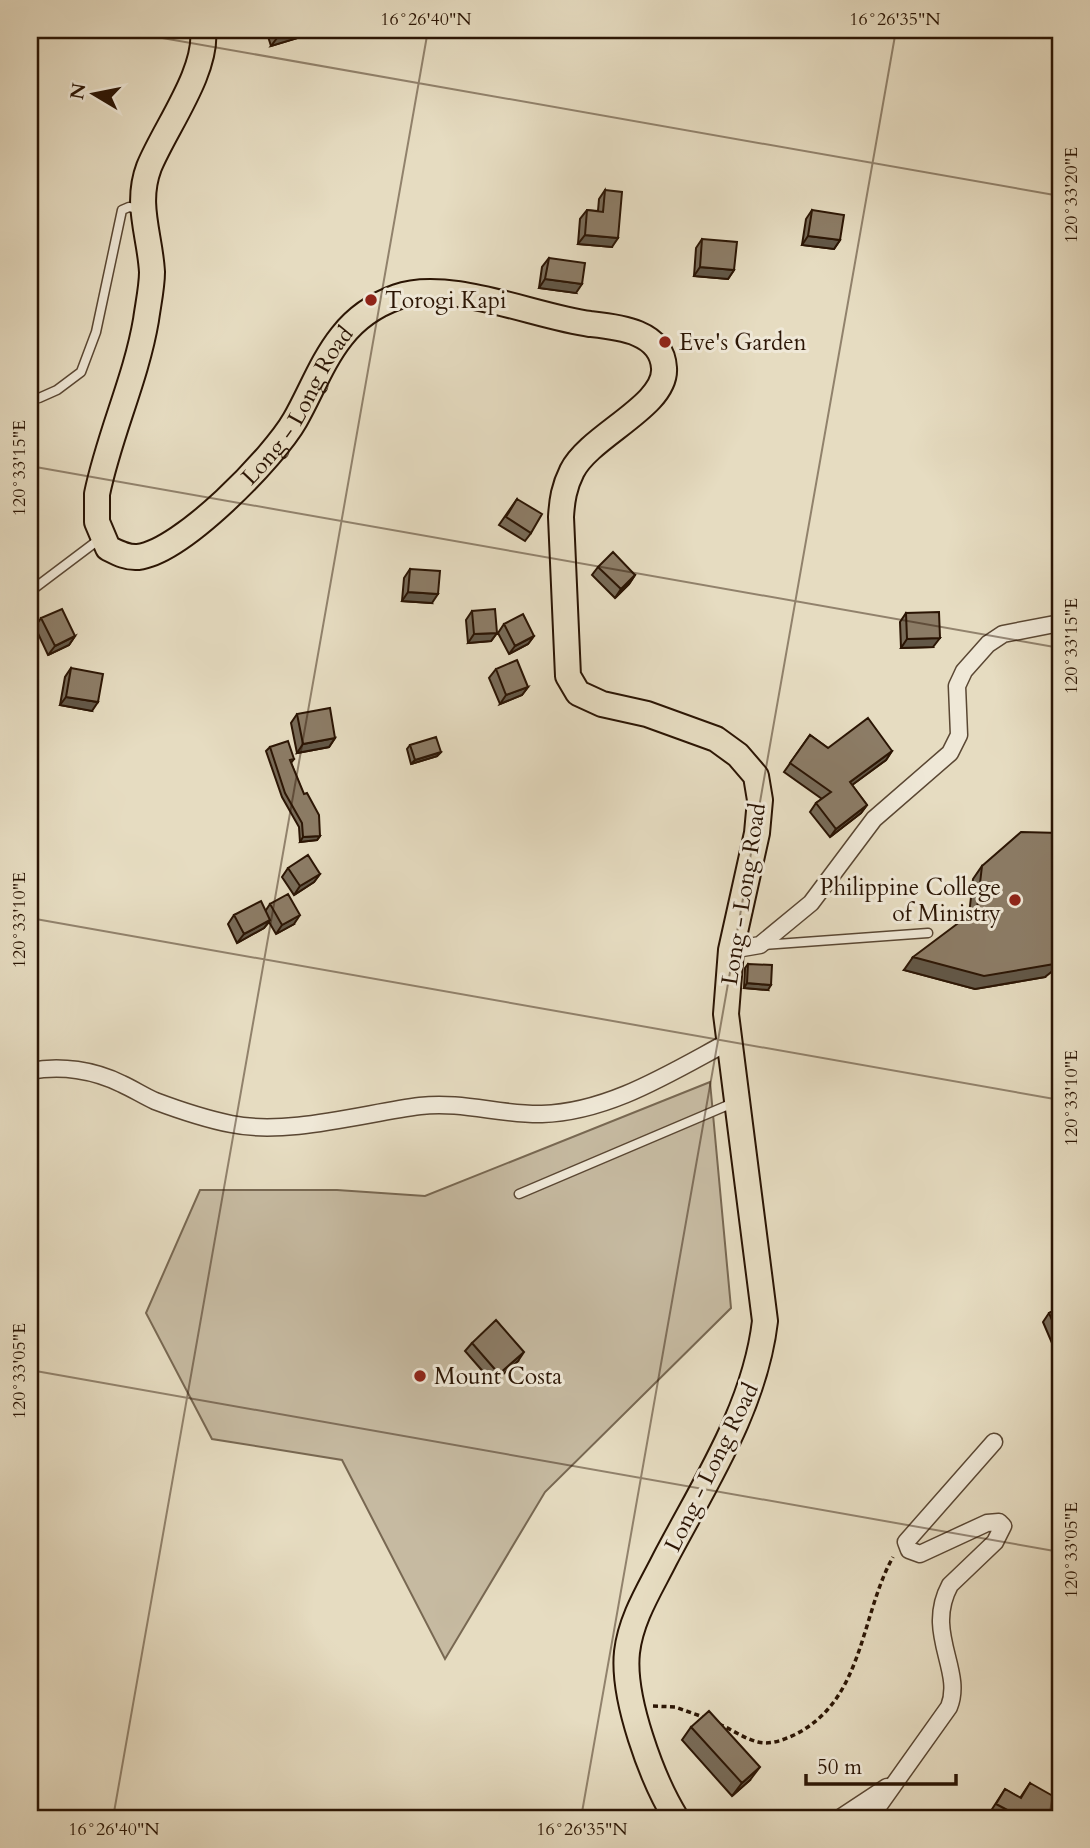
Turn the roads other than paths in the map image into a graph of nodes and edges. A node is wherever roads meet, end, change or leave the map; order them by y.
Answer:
1 (203, 30) edge
2 (142, 209) junction
3 (39, 398) dead end
4 (101, 538) junction
5 (32, 590) dead end
6 (1060, 623) edge
7 (928, 933) dead end
8 (760, 945) junction
9 (731, 950) junction
10 (728, 1042) junction
11 (30, 1071) edge
12 (736, 1102) junction
13 (519, 1194) dead end
14 (994, 1442) dead end
15 (897, 1780) junction
16 (676, 1818) edge
17 (839, 1818) edge
18 (870, 1818) edge

1 - 2 main road
2 - 3 lane
2 - 4 main road
4 - 5 lane
4 - 9 main road, Long - Long Road
6 - 8 street
7 - 8 lane
8 - 9 street
9 - 10 main road, Long - Long Road
10 - 11 street
10 - 12 main road, Long - Long Road
12 - 13 lane
12 - 16 main road, Long - Long Road
14 - 15 street
15 - 17 street
15 - 18 street

